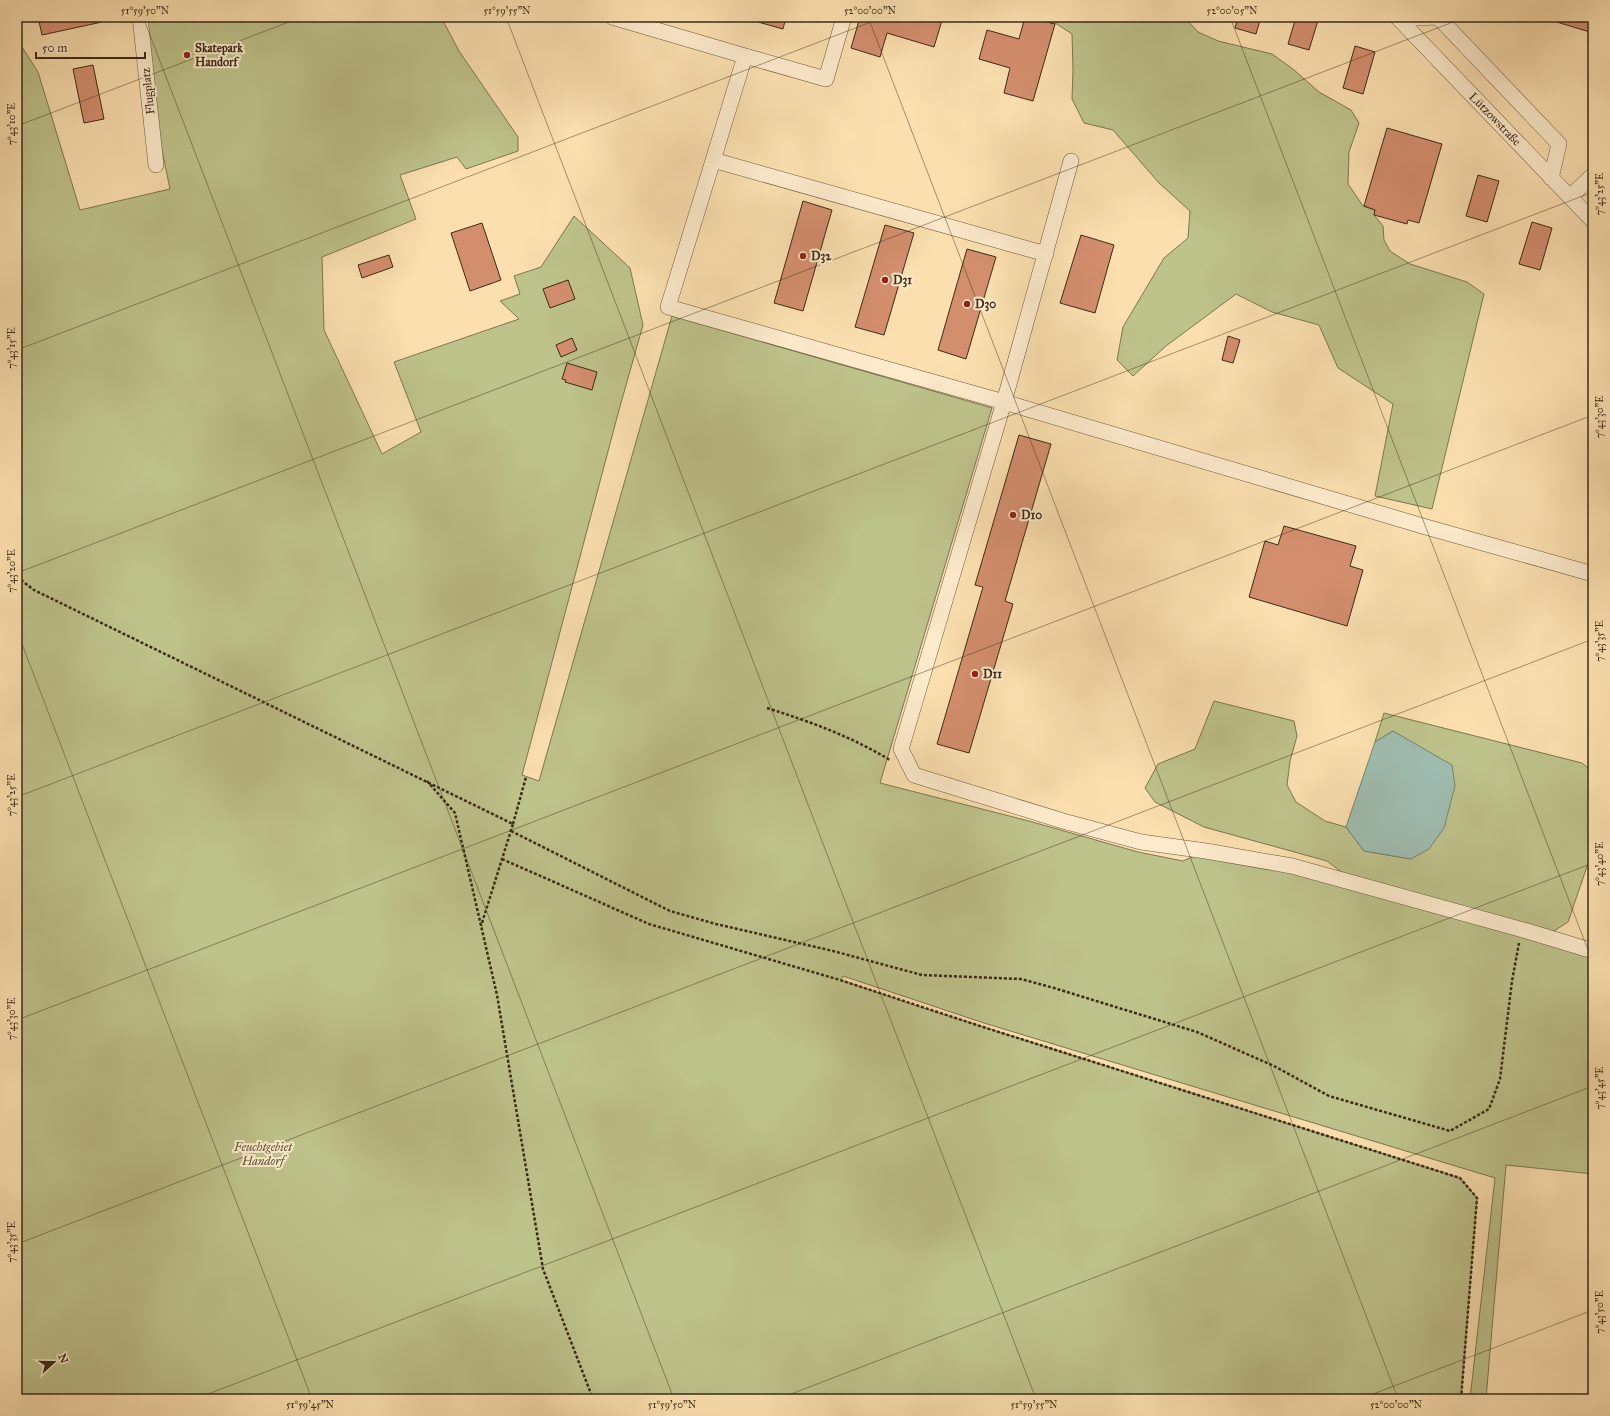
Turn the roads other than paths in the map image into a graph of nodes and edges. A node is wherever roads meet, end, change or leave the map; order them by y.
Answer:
1 (140, 17) edge
2 (612, 17) edge
3 (844, 17) edge
4 (1437, 17) edge
5 (1398, 18) edge
6 (745, 56) junction
7 (713, 160) junction
8 (1071, 160) dead end
9 (156, 166) dead end
10 (1593, 175) edge
11 (1551, 178) junction
12 (1570, 197) junction
13 (1592, 218) edge
14 (1046, 254) junction
15 (1004, 402) junction
16 (1593, 574) edge
17 (1593, 951) edge

1 - 9 street, Flugplatz
2 - 6 street
3 - 6 street
4 - 5 street
4 - 11 street
5 - 11 street, Lützowstraße
6 - 7 street
7 - 14 street
7 - 15 street
8 - 14 street
10 - 12 street
11 - 12 street, Lützowstraße
12 - 13 street, Lützowstraße
14 - 15 street
15 - 16 street
15 - 17 street

